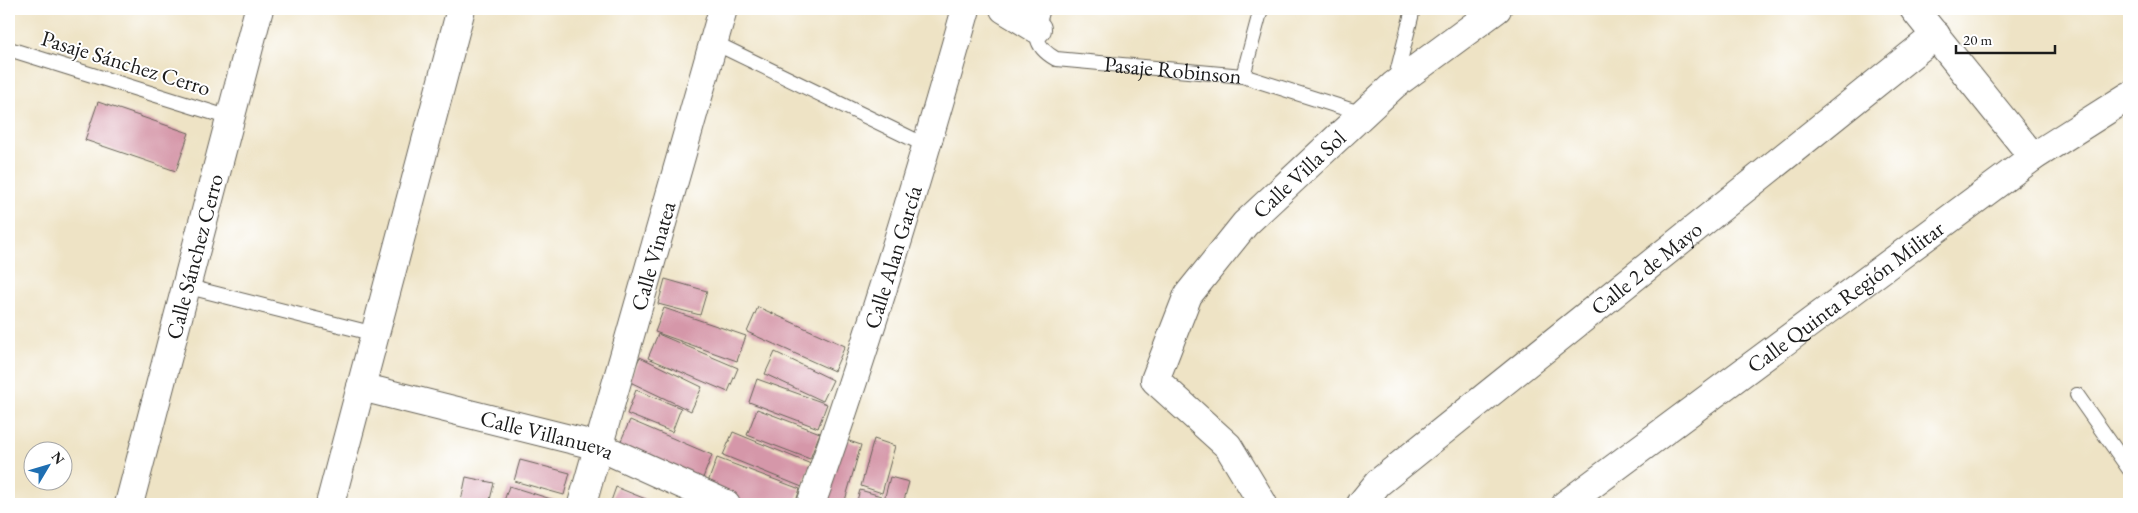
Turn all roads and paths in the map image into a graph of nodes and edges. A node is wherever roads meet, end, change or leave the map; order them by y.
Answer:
1 (259, 9) edge
2 (461, 9) edge
3 (723, 9) edge
4 (966, 9) edge
5 (1004, 9) edge
6 (1261, 9) edge
7 (1414, 9) edge
8 (1497, 9) edge
9 (1914, 9) edge
10 (1040, 19) edge
11 (1936, 35) junction
12 (715, 43) junction
13 (9, 49) edge
14 (1243, 76) junction
15 (1394, 85) junction
16 (2129, 96) edge
17 (1363, 114) junction
18 (230, 118) junction
19 (927, 146) junction
20 (2033, 158) junction
21 (185, 286) junction
22 (375, 334) junction
23 (361, 387) junction
24 (2077, 395) dead end
25 (598, 446) junction
26 (2129, 469) edge
27 (129, 504) edge
28 (330, 504) edge
29 (582, 504) edge
30 (726, 504) edge
31 (811, 504) edge
32 (1263, 504) edge
33 (1361, 504) edge
34 (1566, 504) edge

1 - 18 street, Calle Sánchez Cerro
2 - 22 street
3 - 12 street, Calle Vinatea
4 - 19 street, Calle Alan García
5 - 10 street, Pasaje Robinson
6 - 14 lane
7 - 15 lane
8 - 15 street, Calle Villa Sol
9 - 11 street
10 - 14 lane, Pasaje Robinson
11 - 20 street
11 - 33 street, Calle 2 de Mayo
12 - 19 lane
12 - 25 street, Calle Vinatea
13 - 18 lane, Pasaje Sánchez Cerro
14 - 17 lane, Pasaje Robinson
15 - 17 street, Calle Villa Sol
16 - 20 street, Calle Quinta Región Militar
17 - 32 street, Calle Villa Sol
18 - 21 street, Calle Sánchez Cerro
19 - 31 street, Calle Alan García
20 - 34 street, Calle Quinta Región Militar
21 - 22 lane
21 - 27 street, Calle Sánchez Cerro
22 - 23 street
23 - 25 street, Calle Villanueva
23 - 28 street
24 - 26 lane
25 - 29 street, Calle Vinatea
25 - 30 street, Calle Villanueva

